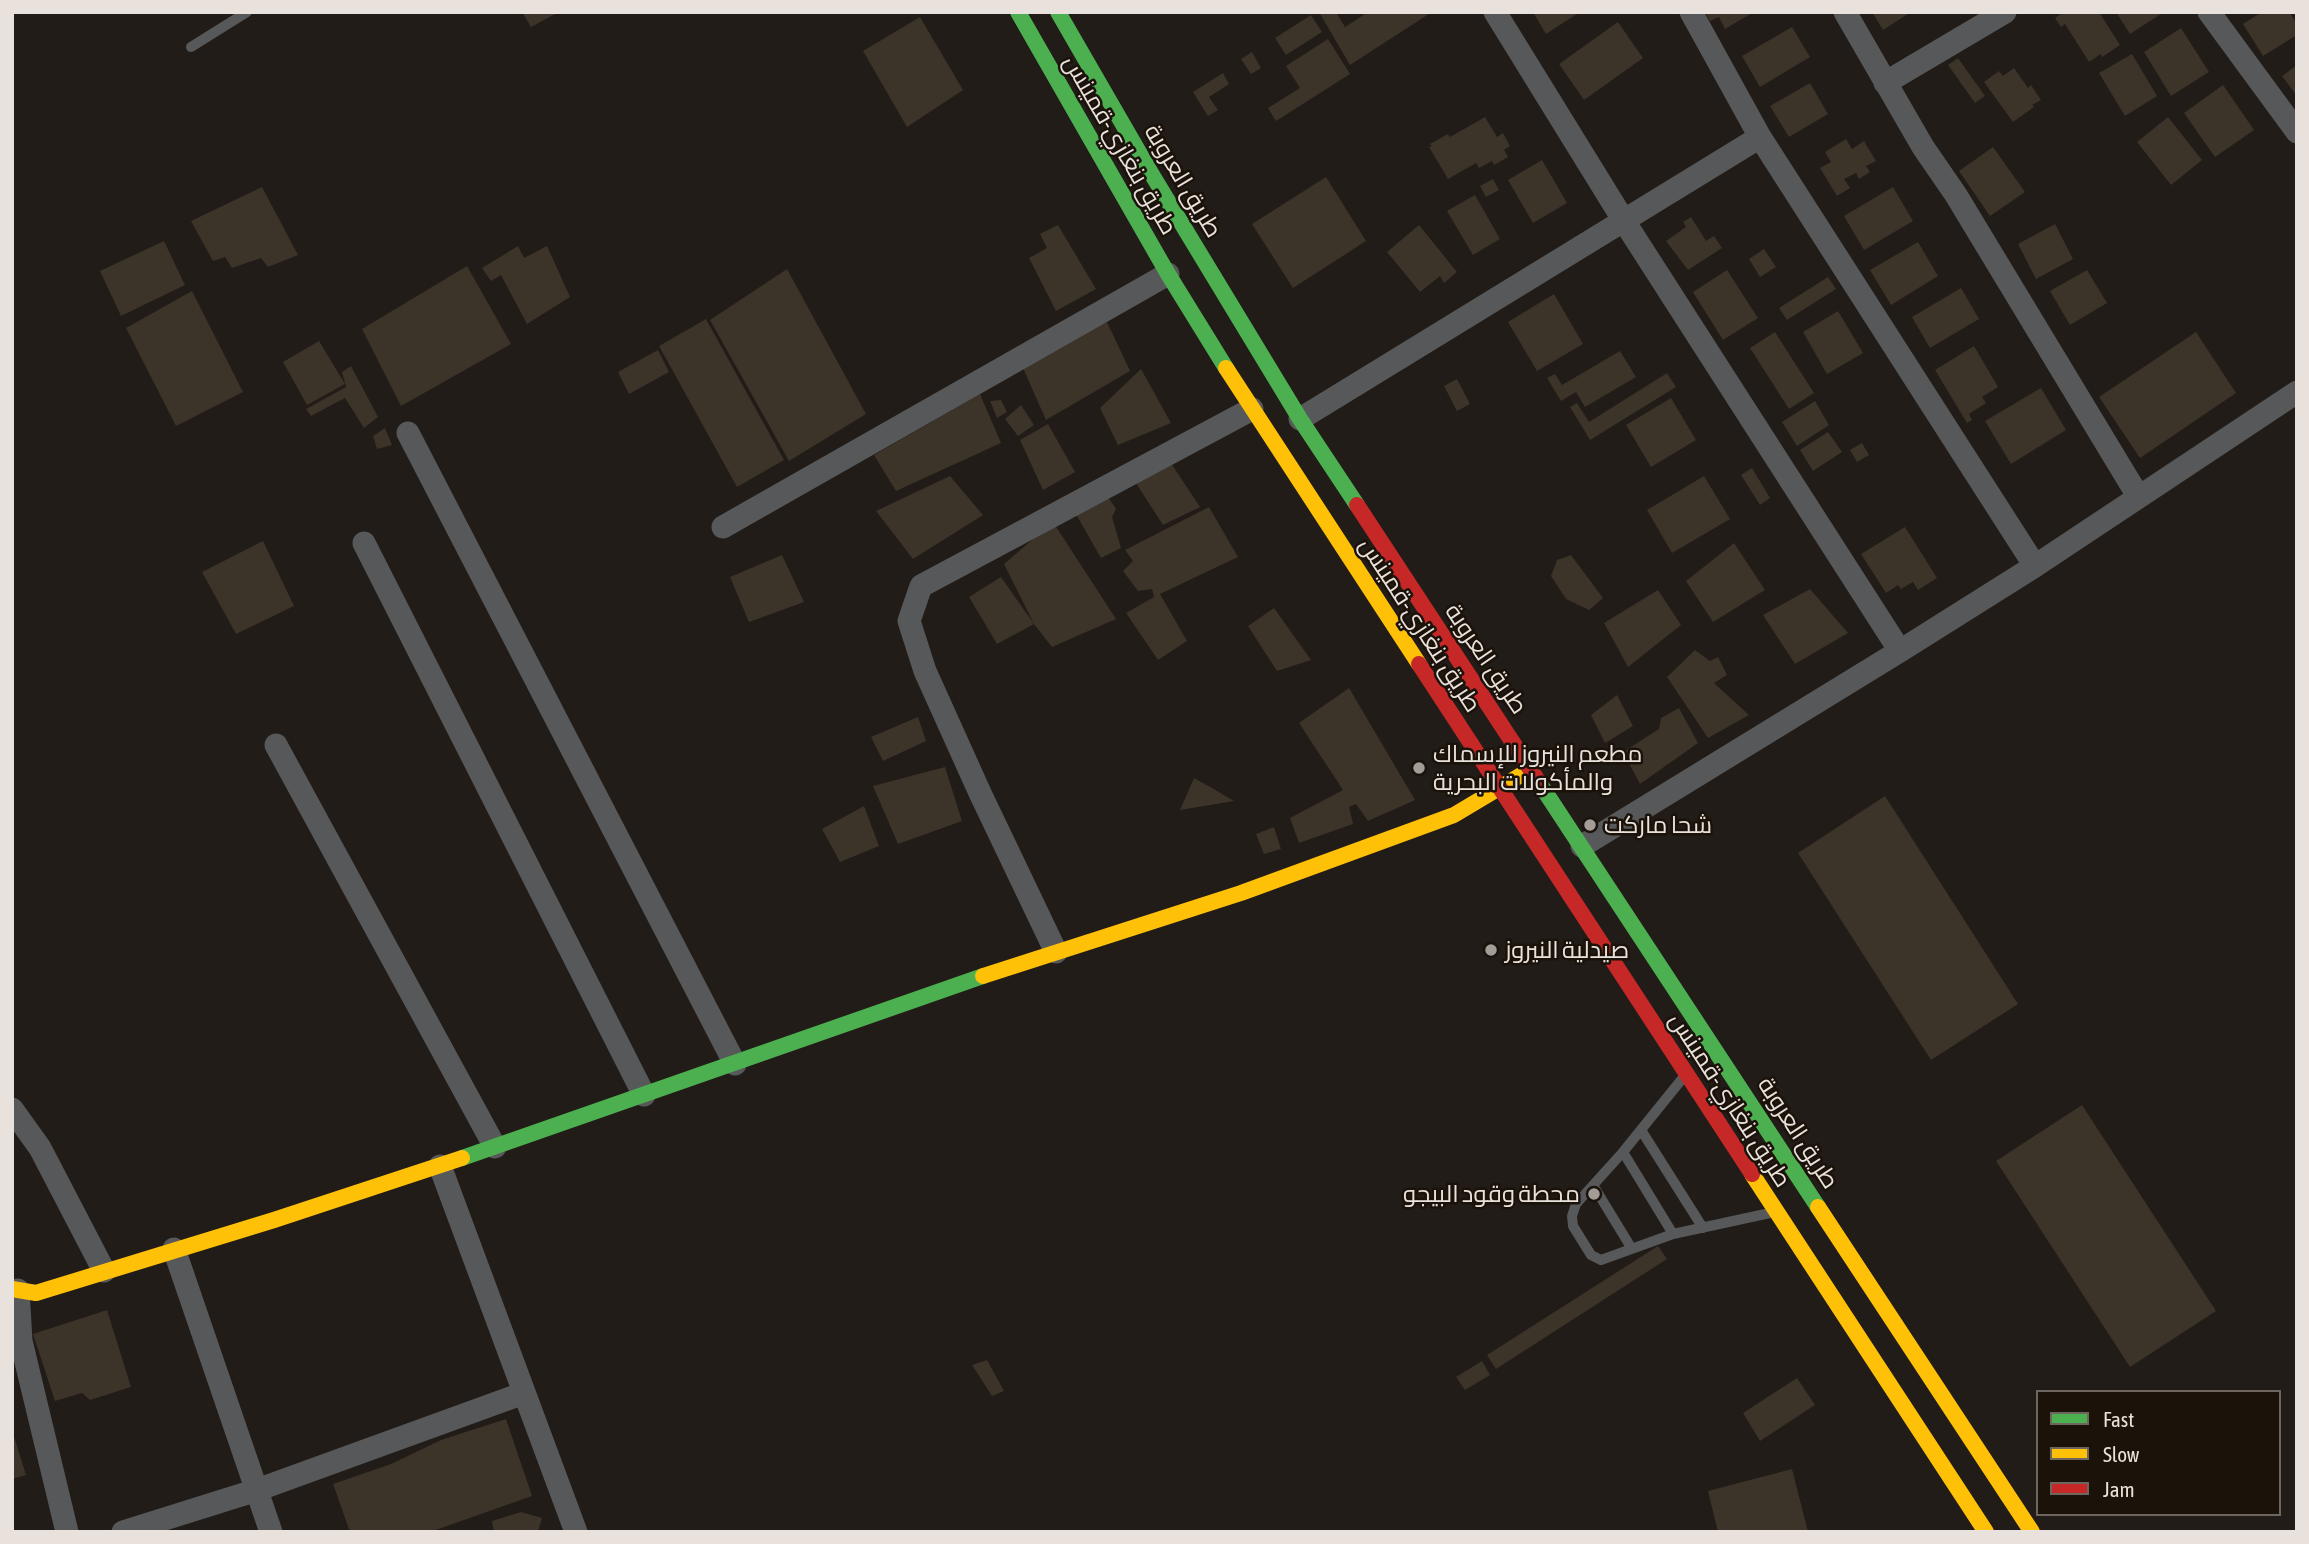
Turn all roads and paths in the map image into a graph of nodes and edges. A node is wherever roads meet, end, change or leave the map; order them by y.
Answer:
1 (247, 12) edge
2 (1018, 12) edge
3 (1058, 12) edge
4 (1495, 12) edge
5 (1691, 12) edge
6 (1844, 12) edge
7 (2006, 12) edge
8 (2219, 16) edge
9 (191, 47) dead end
10 (1885, 83) junction
11 (2297, 132) edge
12 (1760, 137) junction
13 (1624, 221) junction
14 (1168, 274) junction
15 (2297, 392) edge
16 (1252, 410) junction
17 (1300, 419) junction
18 (408, 433) dead end
19 (2138, 496) junction
20 (723, 527) dead end
21 (364, 543) dead end
22 (2035, 566) junction
23 (1900, 651) junction
24 (276, 745) dead end
25 (1531, 768) junction
26 (1500, 788) junction
27 (1582, 846) junction
28 (1056, 952) junction
29 (735, 1064) junction
30 (1686, 1074) junction
31 (644, 1095) junction
32 (12, 1110) edge
33 (1641, 1130) junction
34 (495, 1147) junction
35 (1623, 1152) junction
36 (440, 1166) junction
37 (1593, 1185) junction
38 (1775, 1212) junction
39 (1703, 1228) junction
40 (1673, 1234) junction
41 (1632, 1249) junction
42 (174, 1250) junction
43 (104, 1271) junction
44 (19, 1299) edge
45 (524, 1393) junction
46 (257, 1490) junction
47 (67, 1532) edge
48 (123, 1532) edge
49 (271, 1532) edge
50 (576, 1532) edge
51 (1986, 1532) edge
52 (2032, 1532) edge

1 - 9 lane
2 - 14 main road, طريق بنغازي-قمينس
3 - 17 main road, طريق العروبة
4 - 13 street
5 - 12 street
6 - 10 street
7 - 10 street
8 - 11 street
10 - 19 street
12 - 13 street
12 - 22 street
13 - 17 street
13 - 23 street
14 - 16 main road, طريق بنغازي-قمينس
14 - 20 street
15 - 19 street
16 - 26 main road, طريق بنغازي-قمينس
16 - 28 street
17 - 25 main road, طريق العروبة
18 - 29 street
19 - 22 street
21 - 31 street
22 - 23 street
23 - 27 street
24 - 34 street
25 - 26 main road
25 - 27 main road, طريق العروبة
26 - 28 main road
26 - 30 main road, طريق بنغازي-قمينس
27 - 52 main road, طريق العروبة
28 - 29 main road
29 - 31 main road
30 - 33 lane
30 - 38 main road, طريق بنغازي-قمينس
31 - 34 main road
32 - 43 street
33 - 35 lane
33 - 39 lane
34 - 36 main road
35 - 37 lane
35 - 40 lane
36 - 42 main road
36 - 45 street
37 - 41 lane
37 - 41 lane
38 - 39 lane
38 - 51 main road, طريق بنغازي-قمينس
39 - 40 lane
40 - 41 lane
42 - 43 main road
42 - 46 street
43 - 44 main road
44 - 47 street
45 - 46 street
45 - 50 street
46 - 48 street
46 - 49 street

